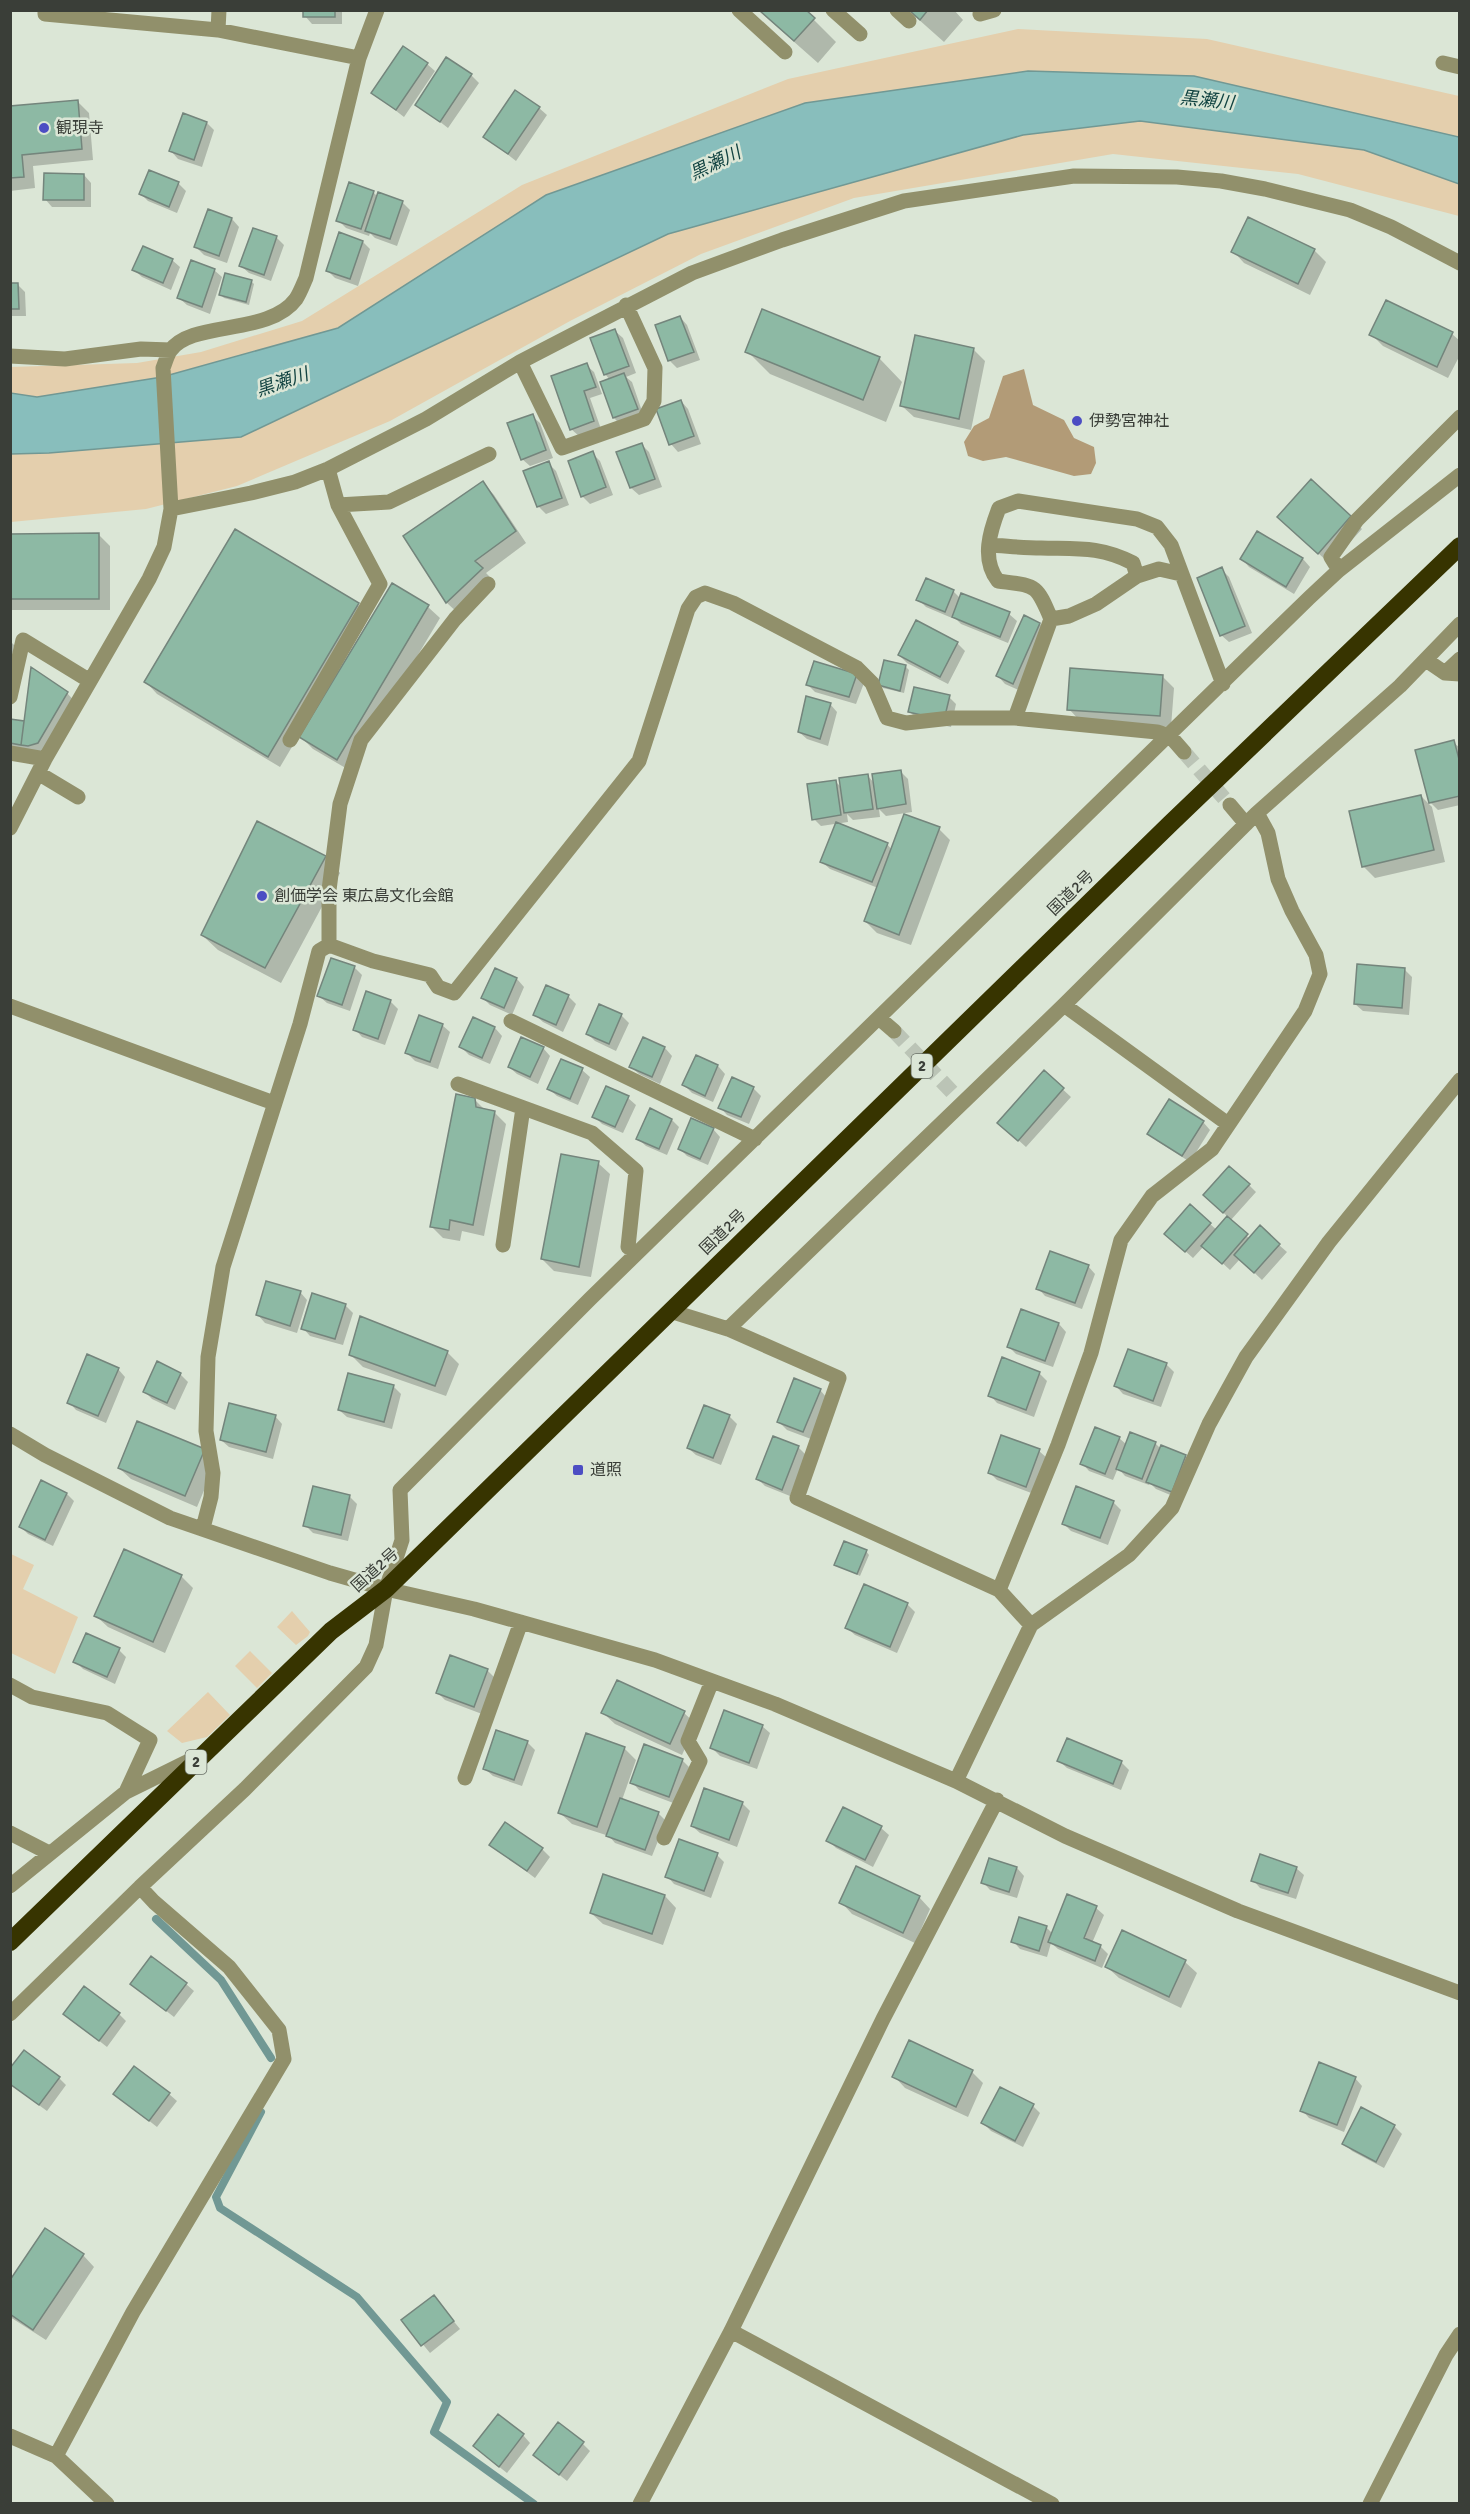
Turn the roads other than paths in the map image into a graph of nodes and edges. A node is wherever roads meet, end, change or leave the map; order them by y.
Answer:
1 (45, 10) edge
2 (219, 10) edge
3 (377, 10) edge
4 (739, 10) edge
5 (833, 10) edge
6 (218, 30) junction
7 (860, 34) dead end
8 (785, 52) dead end
9 (359, 58) junction
10 (1443, 63) dead end
11 (1460, 67) edge
12 (1460, 263) edge
13 (626, 305) junction
14 (171, 350) junction
15 (10, 356) edge
16 (520, 362) junction
17 (1460, 417) edge
18 (489, 454) dead end
19 (328, 469) junction
20 (1460, 475) edge
21 (339, 505) junction
22 (171, 509) junction
23 (989, 545) junction
24 (1460, 546) edge
25 (1339, 570) junction
26 (1181, 574) junction
27 (1137, 576) junction
28 (488, 584) dead end
29 (1051, 619) junction
30 (1460, 624) edge
31 (1460, 659) edge
32 (1426, 660) junction
33 (1452, 674) edge
34 (90, 681) junction
35 (1223, 684) junction
36 (10, 697) edge
37 (1015, 718) junction
38 (1170, 736) junction
39 (290, 740) dead end
40 (1184, 752) tunnel mouth
41 (10, 753) edge
42 (45, 759) junction
43 (38, 773) junction
44 (78, 797) dead end
45 (1230, 805) tunnel mouth
46 (1257, 813) junction
47 (1246, 824) junction
48 (10, 828) edge
49 (329, 945) junction
50 (1064, 1005) junction
51 (10, 1006) edge
52 (879, 1017) junction
53 (511, 1021) dead end
54 (894, 1031) tunnel mouth
55 (1460, 1080) edge
56 (458, 1084) dead end
57 (274, 1103) junction
58 (523, 1108) junction
59 (1228, 1124) junction
60 (755, 1139) junction
61 (503, 1245) dead end
62 (628, 1247) dead end
63 (670, 1311) junction
64 (728, 1329) junction
65 (10, 1434) edge
66 (203, 1528) junction
67 (387, 1589) junction
68 (999, 1590) junction
69 (521, 1622) junction
70 (1031, 1625) junction
71 (712, 1681) junction
72 (10, 1685) edge
73 (206, 1753) junction
74 (465, 1778) dead end
75 (956, 1781) junction
76 (126, 1792) junction
77 (997, 1800) junction
78 (10, 1833) edge
79 (664, 1838) dead end
80 (49, 1853) junction
81 (10, 1886) edge
82 (140, 1887) junction
83 (10, 1942) edge
84 (1460, 1994) edge
85 (10, 2014) edge
86 (731, 2331) junction
87 (1460, 2334) edge
88 (10, 2436) edge
89 (56, 2456) junction
90 (107, 2504) edge
91 (640, 2504) edge
92 (1052, 2504) edge
93 (1370, 2504) edge

1 - 6 street
2 - 6 street
3 - 9 street
4 - 8 street
5 - 7 street
6 - 9 street
9 - 14 street
10 - 11 street
12 - 13 street
13 - 16 street
13 - 16 street
14 - 15 street
14 - 22 street
16 - 19 street
17 - 25 street
18 - 21 street
19 - 21 street
19 - 22 street
20 - 25 street
21 - 39 street
22 - 34 street
23 - 26 street
23 - 27 street
23 - 29 street
24 - 63 highway, 国道2号 / 2
25 - 35 street
26 - 27 street
26 - 35 street
27 - 29 street
28 - 49 street
29 - 37 street
30 - 32 street
31 - 33 street
32 - 33 street
32 - 46 street
34 - 36 street
34 - 42 street
35 - 38 street
37 - 38 street
37 - 49 street
38 - 40 street
38 - 52 street
41 - 42 street
42 - 43 street
43 - 44 street
43 - 48 street
45 - 47 street
46 - 47 street
46 - 59 street
47 - 50 street
49 - 57 street
50 - 59 street
50 - 64 street
51 - 57 street
52 - 54 street
52 - 60 street
53 - 60 street
55 - 70 street
56 - 58 street
57 - 66 street
58 - 61 street
58 - 62 street
59 - 68 street
60 - 67 street
63 - 64 street
63 - 67 highway, 国道2号 / 2
64 - 68 street
65 - 66 street
66 - 67 street
67 - 69 street
67 - 73 highway, 国道2号 / 2
67 - 82 street
68 - 70 street
69 - 71 street
69 - 74 street
70 - 75 street
71 - 75 street
71 - 79 street
72 - 76 street
73 - 76 street
73 - 83 highway, 国道2号 / 2
75 - 77 street
76 - 80 street
77 - 84 street
77 - 86 street
78 - 80 street
80 - 81 street
82 - 85 street
82 - 89 street
86 - 91 street
86 - 92 street
87 - 93 street
88 - 89 street
89 - 90 street

